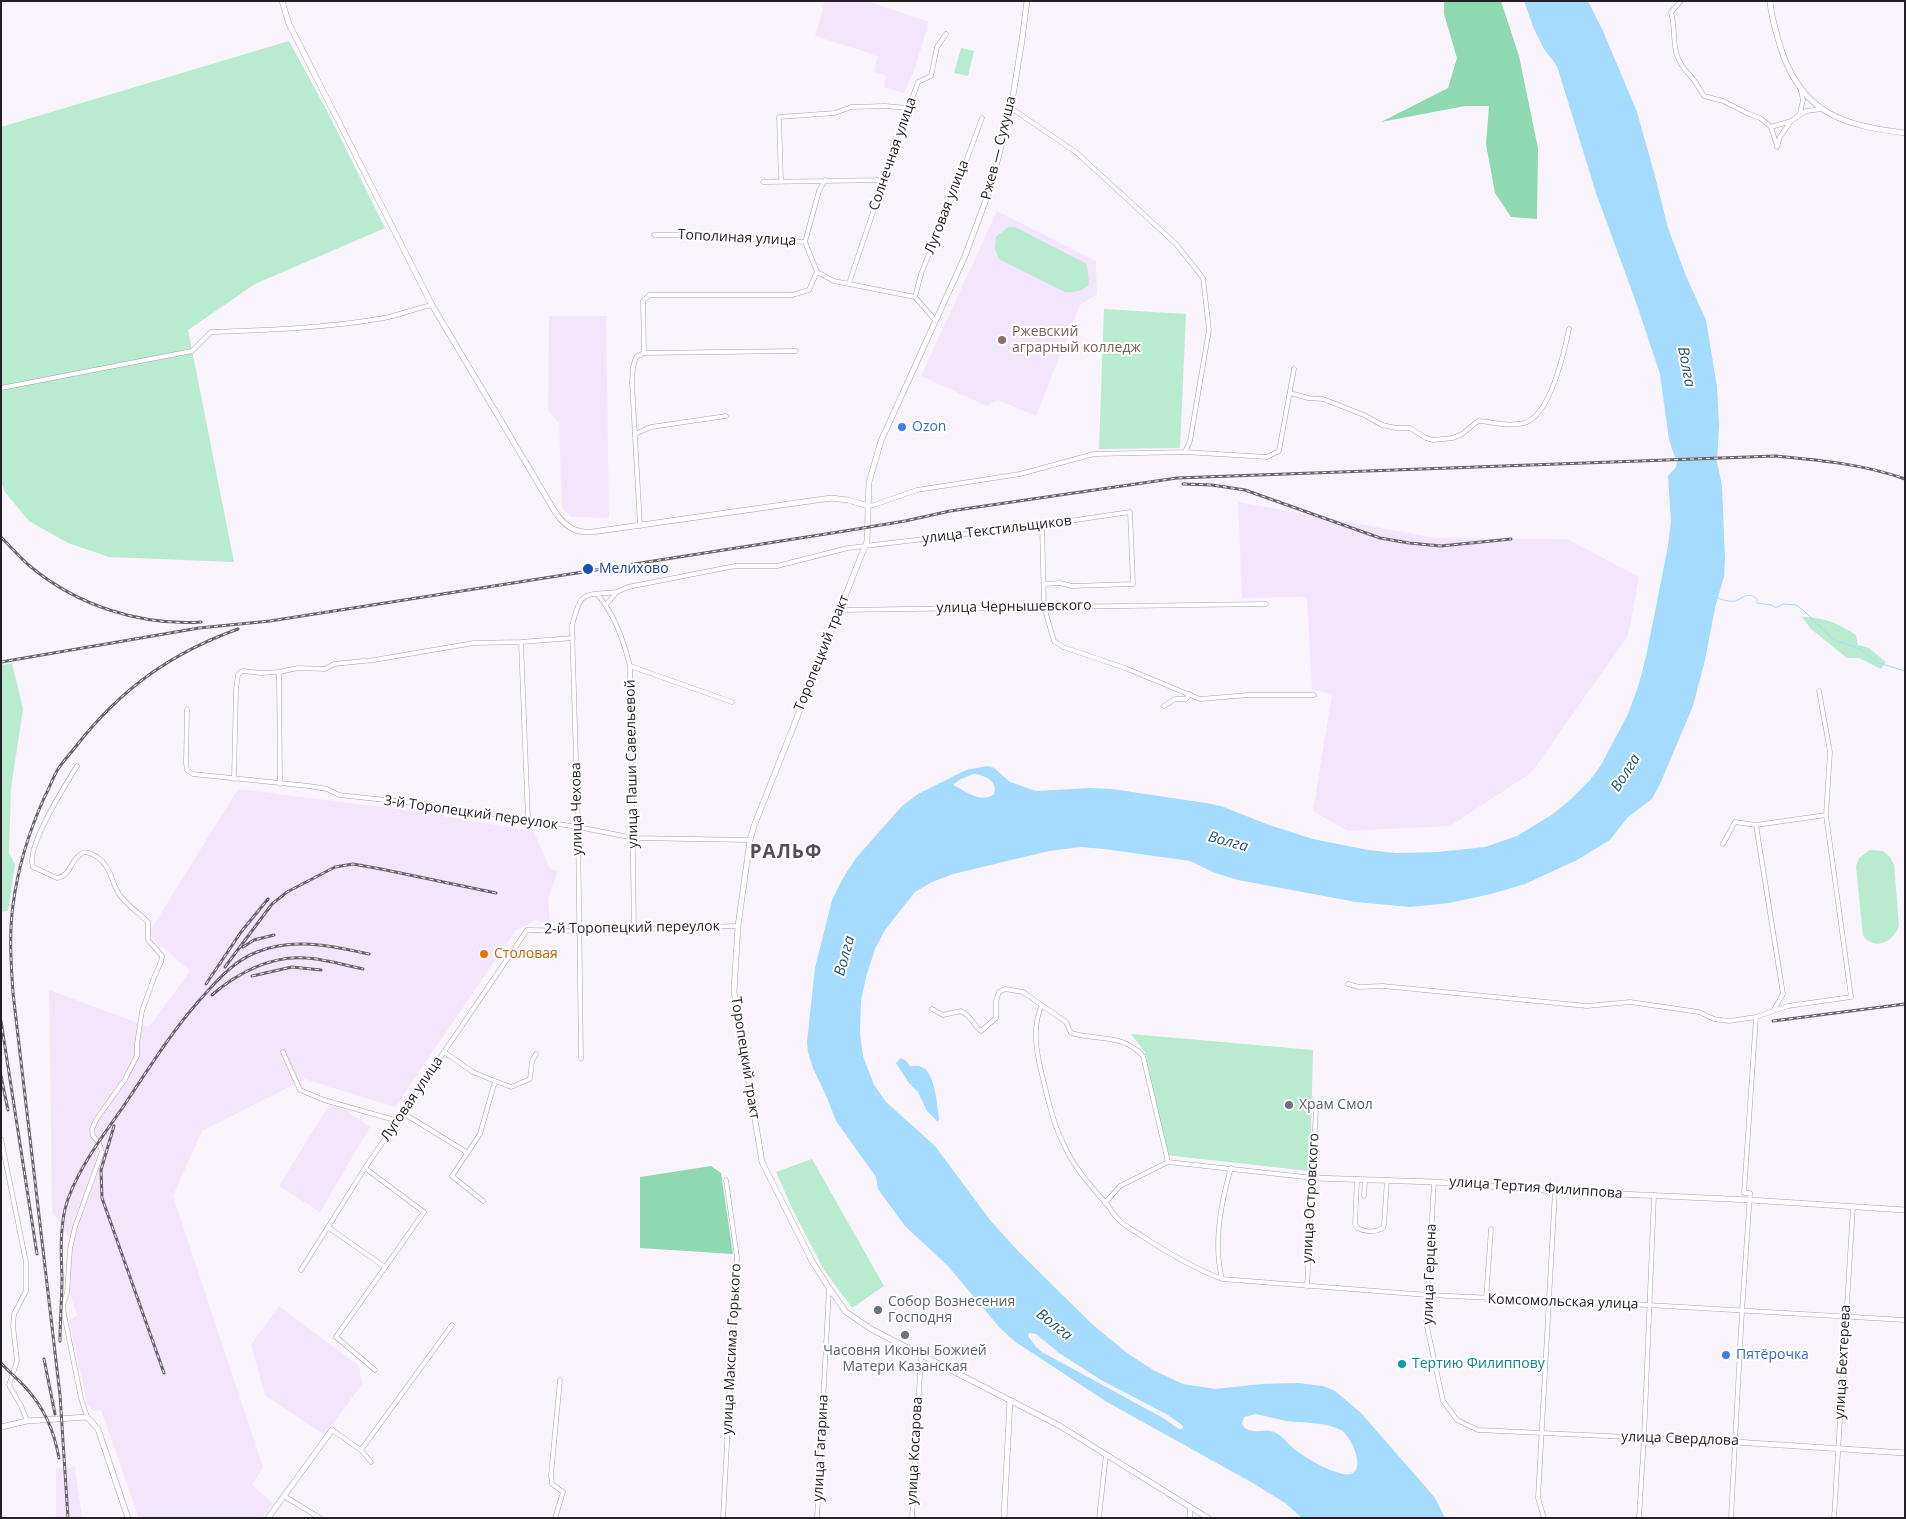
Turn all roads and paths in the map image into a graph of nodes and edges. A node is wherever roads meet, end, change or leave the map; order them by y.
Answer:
1 (282, 1) edge
2 (1027, 1) edge
3 (1681, 1) edge
4 (1770, 1) edge
5 (946, 34) dead end
6 (1801, 91) junction
7 (908, 108) junction
8 (1011, 108) junction
9 (1823, 109) junction
10 (1800, 114) junction
11 (982, 118) dead end
12 (1791, 120) junction
13 (1771, 127) junction
14 (1905, 133) edge
15 (825, 180) junction
16 (884, 180) junction
17 (781, 181) junction
18 (763, 182) dead end
19 (654, 235) dead end
20 (805, 242) junction
21 (817, 272) junction
22 (849, 283) junction
23 (915, 297) junction
24 (432, 305) junction
25 (935, 320) junction
26 (1569, 329) dead end
27 (796, 351) dead end
28 (644, 353) junction
29 (1294, 369) dead end
30 (1, 388) edge
31 (1290, 393) junction
32 (726, 416) dead end
33 (635, 434) junction
34 (1185, 452) junction
35 (868, 506) junction
36 (1042, 525) junction
37 (640, 526) junction
38 (865, 546) junction
39 (1044, 584) junction
40 (618, 592) junction
41 (597, 594) junction
42 (1266, 604) dead end
43 (606, 605) junction
44 (1044, 607) junction
45 (839, 610) junction
46 (573, 638) junction
47 (521, 642) junction
48 (630, 666) junction
49 (279, 672) junction
50 (1819, 691) dead end
51 (1190, 694) junction
52 (1314, 695) dead end
53 (732, 702) dead end
54 (1164, 706) dead end
55 (187, 710) dead end
56 (77, 766) dead end
57 (234, 779) junction
58 (280, 784) junction
59 (1826, 815) junction
60 (528, 820) junction
61 (1756, 825) junction
62 (578, 827) junction
63 (634, 838) junction
64 (750, 840) junction
65 (1723, 844) dead end
66 (738, 926) junction
67 (634, 929) junction
68 (527, 930) joint
69 (578, 931) junction
70 (1348, 984) dead end
71 (1042, 1005) junction
72 (932, 1009) dead end
73 (1773, 1011) junction
74 (1756, 1017) junction
75 (283, 1052) dead end
76 (444, 1052) junction
77 (536, 1054) dead end
78 (581, 1059) dead end
79 (495, 1082) junction
80 (1316, 1108) dead end
81 (403, 1113) junction
82 (398, 1121) junction
83 (1, 1139) edge
84 (468, 1153) junction
85 (1168, 1162) junction
86 (365, 1168) junction
87 (1231, 1168) junction
88 (1314, 1178) junction
89 (726, 1180) dead end
90 (1357, 1180) junction
91 (1365, 1180) junction
92 (1387, 1180) junction
93 (1434, 1182) junction
94 (1555, 1191) junction
95 (1654, 1195) junction
96 (1364, 1196) dead end
97 (1750, 1198) junction
98 (483, 1201) dead end
99 (1106, 1203) junction
100 (1853, 1206) junction
101 (1905, 1210) edge
102 (329, 1228) junction
103 (1491, 1229) dead end
104 (385, 1267) junction
105 (301, 1270) dead end
106 (1222, 1279) junction
107 (1307, 1287) junction
108 (829, 1288) junction
109 (1428, 1295) junction
110 (1486, 1299) junction
111 (1548, 1301) junction
112 (1648, 1305) junction
113 (1742, 1312) junction
114 (1846, 1317) junction
115 (1905, 1320) edge
116 (452, 1326) dead end
117 (921, 1355) junction
118 (375, 1370) dead end
119 (560, 1380) dead end
120 (1010, 1400) junction
121 (87, 1417) junction
122 (1457, 1420) joint
123 (26, 1421) junction
124 (1, 1427) edge
125 (332, 1430) joint
126 (1542, 1433) junction
127 (1644, 1438) junction
128 (1735, 1442) junction
129 (1838, 1448) junction
130 (361, 1450) junction
131 (1905, 1453) edge
132 (1106, 1454) junction
133 (371, 1462) dead end
134 (284, 1496) junction
135 (1190, 1506) junction
136 (555, 1517) edge
137 (128, 1518) edge
138 (268, 1518) edge
139 (320, 1518) edge
140 (723, 1518) edge
141 (817, 1518) edge
142 (912, 1518) edge
143 (1004, 1518) edge
144 (1099, 1518) edge
145 (1190, 1518) edge
146 (1208, 1518) edge
147 (1544, 1518) edge
148 (1638, 1518) edge
149 (1731, 1518) edge
150 (1834, 1518) edge

1 - 24 street
2 - 8 street, Ржев — Сухуша
3 - 13 street
4 - 6 street
5 - 7 street, Солнечная улица
6 - 9 street
6 - 10 street
7 - 16 street, Солнечная улица
7 - 17 street
8 - 25 street, Ржев — Сухуша
8 - 34 street
9 - 10 street
9 - 14 street
10 - 12 street
11 - 23 street, Луговая улица
12 - 13 street
12 - 13 street
15 - 16 street
15 - 17 street
15 - 20 street
16 - 22 street, Солнечная улица
17 - 18 street
19 - 20 street, Тополиная улица
20 - 21 street, Тополиная улица
21 - 22 street
21 - 28 street
22 - 23 street
23 - 25 street
24 - 30 street
24 - 37 street
25 - 35 street
26 - 31 street
27 - 28 street
28 - 33 street
29 - 31 street
31 - 34 street
32 - 33 street
33 - 37 street
34 - 35 street
35 - 37 street
35 - 38 street, Торопецкий тракт
36 - 38 street, улица Текстильщиков
36 - 39 street
36 - 39 street, улица Текстильщиков
38 - 40 street
38 - 45 street, Торопецкий тракт
39 - 44 street
40 - 41 street, улица Чехова
40 - 43 street
41 - 43 street, улица Паши Савельевой
41 - 46 street, улица Чехова
42 - 44 street, улица Чернышевского
43 - 48 street, улица Паши Савельевой
44 - 45 street, улица Чернышевского
44 - 51 street
45 - 64 street, Торопецкий тракт
46 - 47 street
46 - 62 street, улица Чехова
47 - 49 street
47 - 60 street
48 - 53 street
48 - 63 street, улица Паши Савельевой
49 - 57 street
49 - 58 street
50 - 59 street
51 - 52 street
51 - 54 street
55 - 57 street, 3-й Торопецкий переулок
56 - 121 street
57 - 58 street, 3-й Торопецкий переулок
58 - 60 street, 3-й Торопецкий переулок
59 - 61 street
59 - 73 street
60 - 62 street, 3-й Торопецкий переулок
61 - 65 street
61 - 73 street
62 - 63 street, 3-й Торопецкий переулок
62 - 69 street, улица Чехова
63 - 64 street, 3-й Торопецкий переулок
63 - 67 street, улица Паши Савельевой
64 - 66 street, Торопецкий тракт
66 - 67 street, 2-й Торопецкий переулок
66 - 108 street, Торопецкий тракт
67 - 69 street, 2-й Торопецкий переулок
68 - 69 street, 2-й Торопецкий переулок
68 - 76 street, Луговая улица
69 - 78 street, улица Чехова
70 - 74 street
71 - 72 street
71 - 85 street
71 - 99 street, Комсомольская улица
73 - 74 street
74 - 97 street
75 - 82 street
76 - 79 street
76 - 81 street, Луговая улица
77 - 79 street
79 - 84 street
80 - 88 street, улица Островского
81 - 82 street, Луговая улица
81 - 84 street
82 - 86 street, Луговая улица
83 - 123 street
84 - 98 street
85 - 87 street, улица Тертия Филиппова
85 - 99 street
86 - 102 street, Луговая улица
86 - 104 street
87 - 88 street, улица Тертия Филиппова
87 - 106 street
88 - 90 street, улица Тертия Филиппова
88 - 107 street, улица Островского
89 - 140 street, улица Максима Горького
90 - 91 street, улица Тертия Филиппова
90 - 92 street
91 - 92 street, улица Тертия Филиппова
91 - 96 street
92 - 93 street, улица Тертия Филиппова
93 - 94 street, улица Тертия Филиппова
93 - 109 street, улица Герцена
94 - 95 street, улица Тертия Филиппова
94 - 111 street
95 - 97 street, улица Тертия Филиппова
95 - 112 street
97 - 100 street, улица Тертия Филиппова
97 - 113 street
99 - 106 street, Комсомольская улица
100 - 101 street, улица Тертия Филиппова
100 - 114 street, улица Бехтерева
102 - 104 street
102 - 105 street, Луговая улица
103 - 110 street
104 - 118 street
106 - 107 street, Комсомольская улица
107 - 109 street, Комсомольская улица
108 - 117 street, Торопецкий тракт
108 - 141 street, улица Гагарина
109 - 110 street, Комсомольская улица
109 - 122 street, улица Герцена
110 - 111 street, Комсомольская улица
111 - 112 street, Комсомольская улица
111 - 126 street
112 - 113 street, Комсомольская улица
112 - 127 street
113 - 114 street, Комсомольская улица
113 - 128 street
114 - 115 street, Комсомольская улица
114 - 129 street, улица Бехтерева
116 - 130 street
117 - 120 street, Торопецкий тракт
117 - 142 street, улица Косарова
119 - 136 street
120 - 132 street, Торопецкий тракт
120 - 143 street
121 - 123 street
121 - 137 street
122 - 126 street, улица Свердлова
123 - 124 street
125 - 130 street
125 - 134 street
126 - 127 street, улица Свердлова
126 - 147 street
127 - 128 street, улица Свердлова
127 - 148 street
128 - 129 street, улица Свердлова
128 - 149 street
129 - 131 street, улица Свердлова
129 - 150 street, улица Бехтерева
130 - 133 street
132 - 135 street, Торопецкий тракт
132 - 144 street
134 - 138 street
134 - 139 street
135 - 145 street
135 - 146 street, Торопецкий тракт

